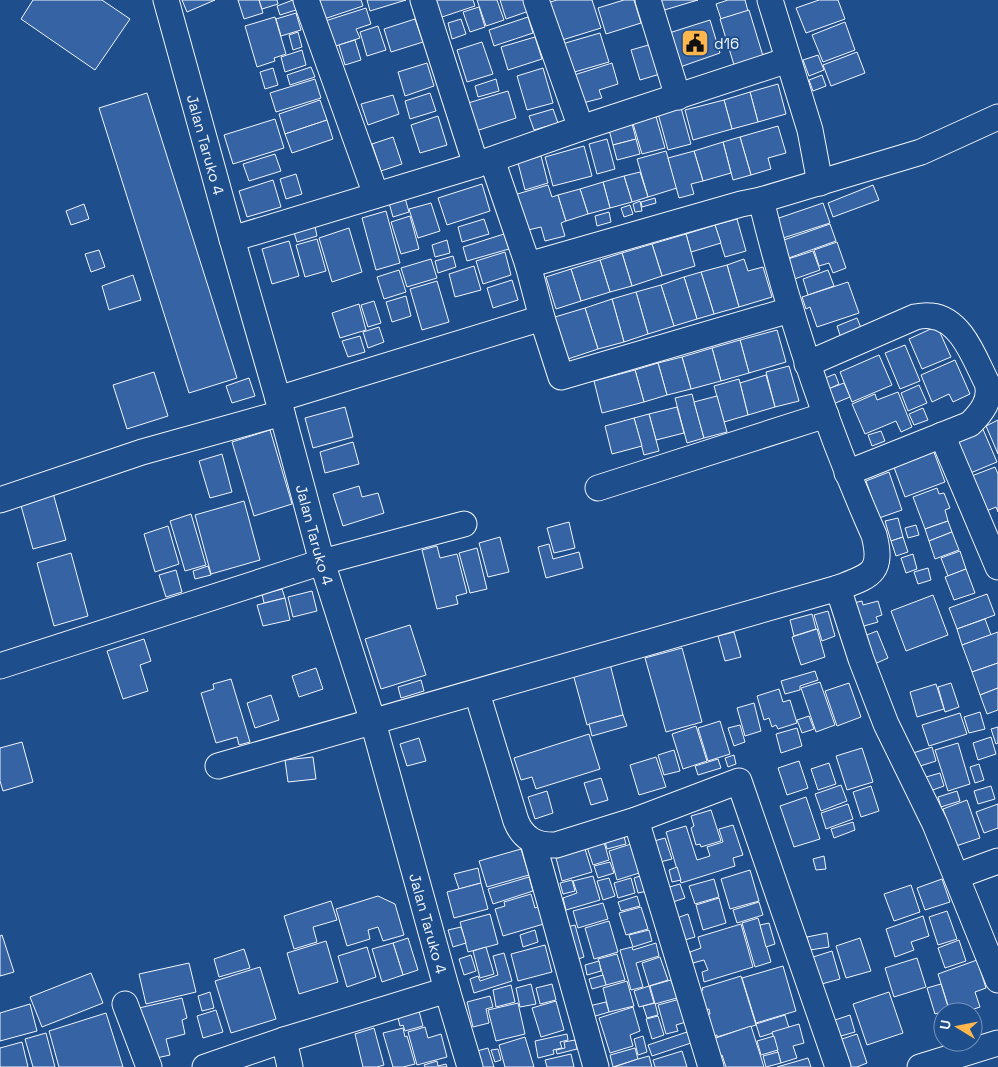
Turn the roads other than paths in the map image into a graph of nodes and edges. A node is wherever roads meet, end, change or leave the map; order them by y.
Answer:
1 (166, 0) edge
2 (306, 0) edge
3 (423, 0) edge
4 (536, 0) edge
5 (648, 0) edge
6 (770, 0) edge
7 (788, 60) junction
8 (678, 97) junction
9 (998, 117) edge
10 (581, 128) junction
11 (484, 162) junction
12 (820, 183) junction
13 (376, 195) junction
14 (761, 200) junction
15 (232, 238) junction
16 (528, 265) junction
17 (790, 310) junction
18 (542, 318) junction
19 (807, 364) junction
20 (280, 406) junction
21 (826, 415) junction
22 (942, 435) junction
23 (846, 473) junction
24 (598, 488) dead end
25 (0, 500) edge
26 (464, 524) dead end
27 (995, 551) edge
28 (322, 562) junction
29 (838, 588) junction
30 (0, 666) edge
31 (477, 693) junction
32 (373, 722) junction
33 (218, 766) dead end
34 (636, 820) junction
35 (533, 842) junction
36 (998, 861) edge
37 (957, 876) junction
38 (998, 980) edge
39 (446, 990) junction
40 (126, 1004) dead end
41 (284, 1040) junction
42 (998, 1043) edge
43 (149, 1067) edge
44 (205, 1067) edge
45 (290, 1067) edge
46 (470, 1067) edge
47 (596, 1067) edge
48 (711, 1067) edge
49 (838, 1067) edge
50 (920, 1067) edge

1 - 15 street, Jalan Taruko 4
2 - 13 street
3 - 11 street
4 - 10 street
5 - 8 street
6 - 7 street
7 - 8 street
7 - 12 street
8 - 10 street
9 - 12 street
10 - 11 street
11 - 13 street
11 - 16 street
12 - 14 street
13 - 15 street
14 - 16 street
14 - 17 street
15 - 20 street, Jalan Taruko 4
16 - 18 street
17 - 18 street
17 - 19 street
18 - 20 street
19 - 21 street
19 - 22 street
20 - 25 street
20 - 28 street, Jalan Taruko 4
21 - 23 street
21 - 24 street
22 - 23 street
22 - 27 street
23 - 29 street
26 - 28 street
28 - 30 street
28 - 32 street, Jalan Taruko 4
29 - 31 street
29 - 37 street
31 - 32 street
31 - 35 street
32 - 33 street
32 - 39 street, Jalan Taruko 4
34 - 35 street
34 - 48 street
34 - 49 street
35 - 47 street
36 - 37 street
37 - 38 street
39 - 41 street
39 - 46 street, Jalan Taruko 4
40 - 43 street
41 - 44 street
41 - 45 street
42 - 50 street

